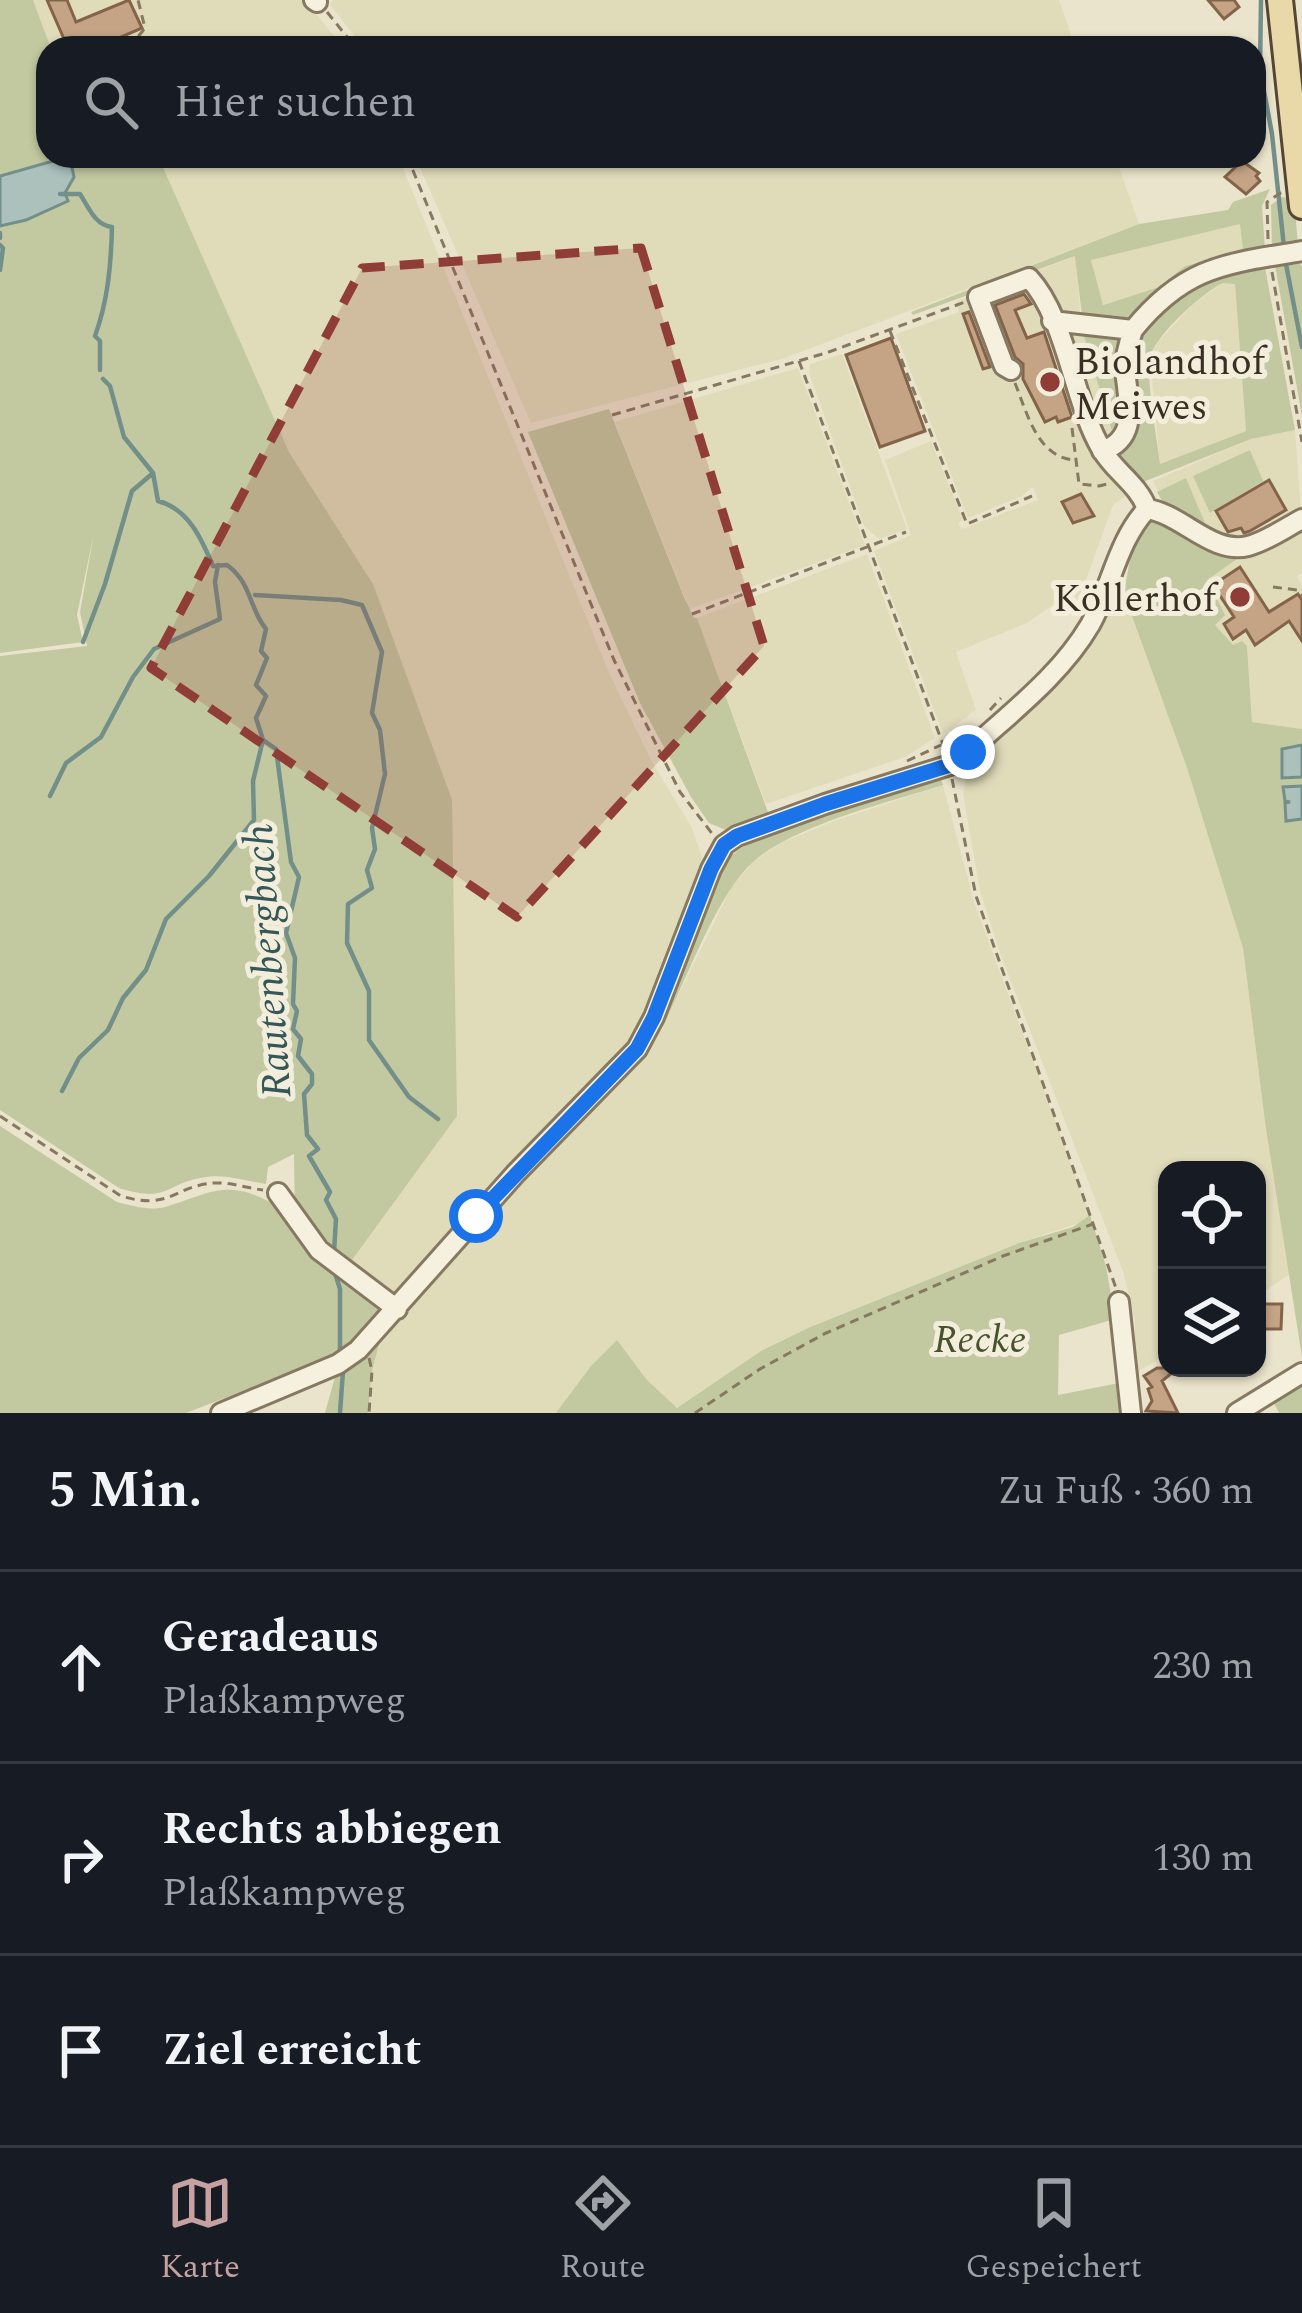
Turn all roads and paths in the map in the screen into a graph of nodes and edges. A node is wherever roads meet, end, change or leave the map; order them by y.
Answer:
1 (138, 0) edge
2 (1280, 0) edge
3 (316, 1) edge
4 (139, 36) edge
5 (346, 36) edge
6 (412, 168) edge
7 (1293, 198) edge
8 (1285, 254) edge
9 (978, 297) junction
10 (1052, 321) junction
11 (890, 329) junction
12 (1133, 330) junction
13 (799, 362) junction
14 (1011, 370) joint
15 (612, 415) dead end
16 (1072, 428) dead end
17 (1302, 442) edge
18 (1102, 451) junction
19 (1076, 460) junction
20 (1125, 478) junction
21 (1032, 496) dead end
22 (1147, 509) junction
23 (1302, 519) edge
24 (906, 532) dead end
25 (867, 548) junction
26 (1274, 587) dead end
27 (1302, 596) edge
28 (692, 614) dead end
29 (948, 758) junction
30 (724, 845) junction
31 (0, 1116) edge
32 (278, 1193) joint
33 (1095, 1223) junction
34 (1119, 1302) joint
35 (397, 1309) junction
36 (362, 1346) junction
37 (1302, 1373) edge
38 (220, 1413) edge
39 (370, 1413) edge
40 (695, 1413) edge
41 (1131, 1413) edge
42 (1238, 1413) edge

1 - 4 path
2 - 7 main road
3 - 5 path
6 - 30 path
7 - 8 path
8 - 12 street
8 - 17 path
9 - 10 street
9 - 11 path
9 - 14 street
10 - 12 street
10 - 18 street
11 - 13 path
11 - 21 path
12 - 18 street
13 - 15 path
13 - 25 path
14 - 19 path
16 - 19 path
18 - 20 street
19 - 20 path
20 - 22 street
22 - 23 street
22 - 29 street
24 - 25 path
25 - 28 path
25 - 29 path
26 - 27 path
29 - 30 street
29 - 33 path
30 - 35 street
31 - 32 path
32 - 35 street
33 - 34 path
33 - 40 path
34 - 41 street
35 - 36 street
36 - 38 street
36 - 39 path
37 - 42 street

